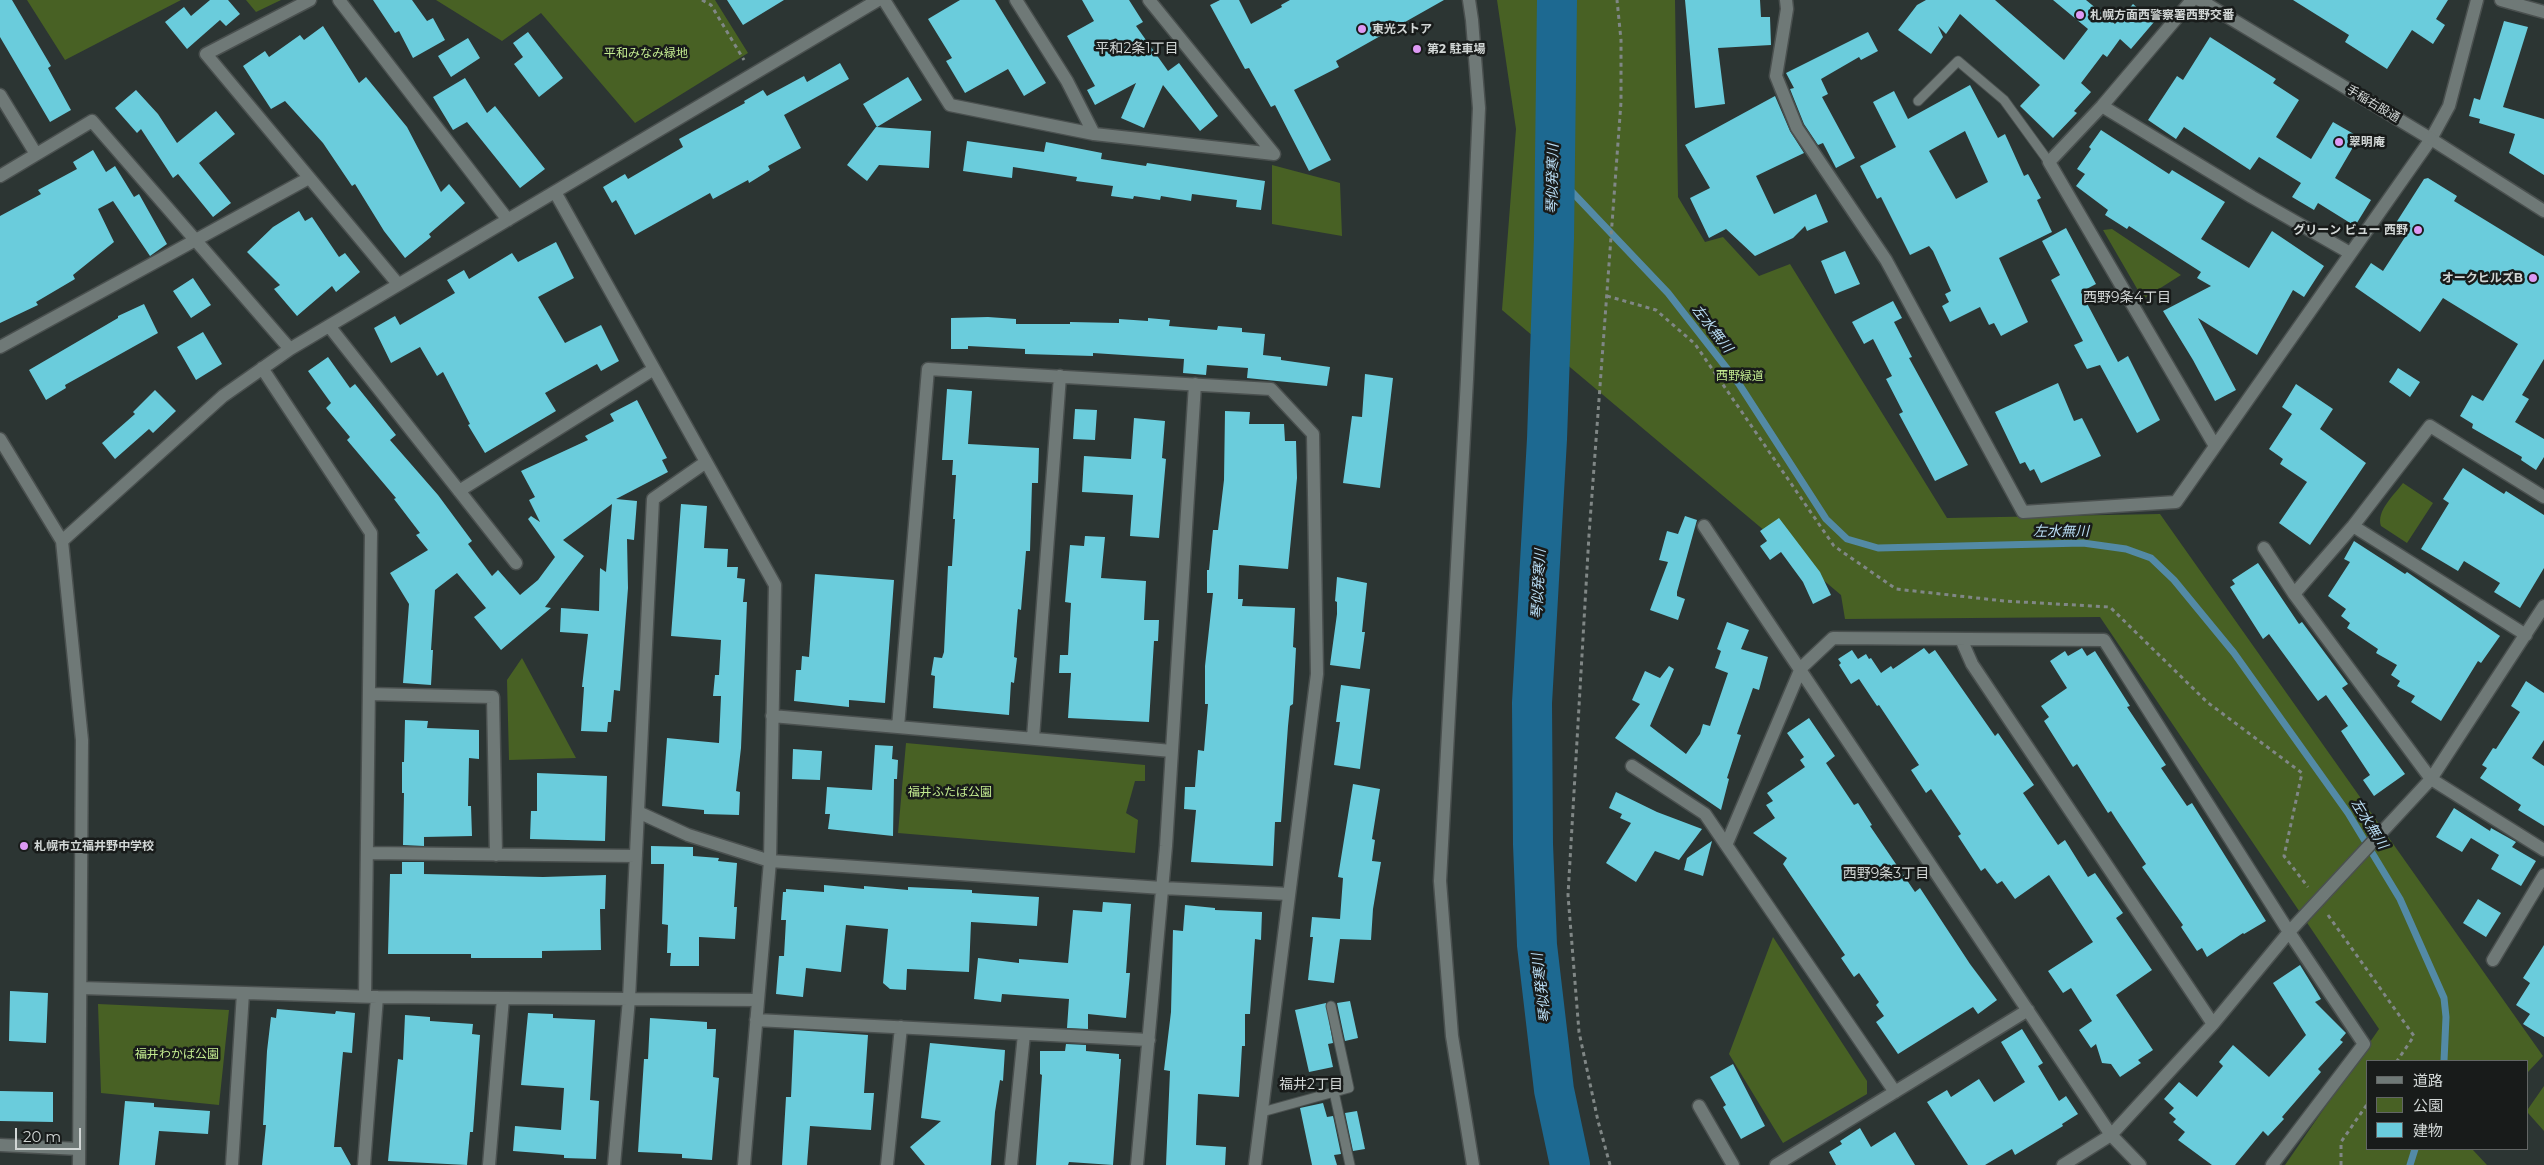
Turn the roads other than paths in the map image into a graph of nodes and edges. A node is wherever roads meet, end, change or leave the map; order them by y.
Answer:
1 (310, 0) edge
2 (339, 0) edge
3 (878, 0) edge
4 (884, 0) edge
5 (1016, 0) edge
6 (1149, 0) edge
7 (1468, 0) edge
8 (1786, 0) edge
9 (2192, 0) edge
10 (2200, 0) edge
11 (2477, 0) edge
12 (2501, 0) edge
13 (2544, 12) edge
14 (0, 95) edge
15 (1918, 101) dead end
16 (2102, 106) junction
17 (1094, 134) junction
18 (2431, 139) junction
19 (36, 154) junction
20 (2049, 162) junction
21 (0, 176) edge
22 (309, 178) junction
23 (555, 192) junction
24 (2544, 211) edge
25 (508, 220) junction
26 (195, 240) junction
27 (2350, 253) junction
28 (398, 284) junction
29 (329, 326) junction
30 (0, 347) edge
31 (290, 349) junction
32 (262, 368) junction
33 (654, 369) junction
34 (1060, 376) junction
35 (1195, 384) junction
36 (0, 439) edge
37 (2215, 446) junction
38 (706, 462) junction
39 (459, 491) junction
40 (2544, 496) edge
41 (1704, 526) dead end
42 (2353, 526) junction
43 (62, 541) junction
44 (2264, 548) dead end
45 (516, 563) dead end
46 (2294, 594) junction
47 (2544, 606) edge
48 (2526, 635) junction
49 (1961, 639) junction
50 (1801, 668) junction
51 (369, 694) junction
52 (772, 716) junction
53 (898, 727) junction
54 (1033, 738) junction
55 (1172, 752) junction
56 (1632, 766) dead end
57 (2431, 779) junction
58 (638, 812) junction
59 (1727, 843) junction
60 (2544, 850) edge
61 (367, 853) junction
62 (496, 855) junction
63 (636, 856) junction
64 (770, 860) junction
65 (2544, 875) edge
66 (1162, 888) junction
67 (1289, 894) junction
68 (2289, 932) junction
69 (2493, 960) dead end
70 (80, 988) junction
71 (243, 993) junction
72 (371, 996) junction
73 (503, 998) junction
74 (629, 999) junction
75 (758, 1000) junction
76 (1331, 1006) dead end
77 (2028, 1010) junction
78 (756, 1020) junction
79 (2213, 1024) junction
80 (901, 1027) junction
81 (1024, 1034) junction
82 (1149, 1040) junction
83 (1334, 1092) junction
84 (1895, 1092) junction
85 (1698, 1106) dead end
86 (1262, 1112) junction
87 (2111, 1135) junction
88 (0, 1146) edge
89 (79, 1149) junction
90 (79, 1165) edge
91 (232, 1165) edge
92 (364, 1165) edge
93 (489, 1165) edge
94 (614, 1165) edge
95 (744, 1165) edge
96 (887, 1165) edge
97 (1011, 1165) edge
98 (1138, 1165) edge
99 (1255, 1165) edge
100 (1350, 1165) edge
101 (1473, 1165) edge
102 (1733, 1165) edge
103 (1776, 1165) edge
104 (2063, 1165) edge
105 (2140, 1165) edge
106 (2272, 1165) edge

1 - 22 street
2 - 25 street
3 - 23 street
4 - 17 street
5 - 17 street
6 - 17 street
7 - 101 street
8 - 37 street
9 - 16 street
10 - 18 street, 手稲右股通
11 - 18 street
12 - 13 street
14 - 19 street
15 - 20 lane
16 - 20 street
16 - 27 street
18 - 24 street, 手稲右股通
18 - 27 street
19 - 21 street
19 - 26 street
20 - 37 street
22 - 26 street
22 - 28 street
23 - 25 street
23 - 33 street
25 - 28 street
26 - 30 street
26 - 31 street
27 - 37 street
28 - 29 street
29 - 31 street
29 - 39 street
31 - 32 street
32 - 43 street
32 - 51 street
33 - 38 street
33 - 39 street
34 - 35 street
34 - 53 street
34 - 54 street
35 - 55 street
35 - 67 street
36 - 43 street
38 - 52 street
38 - 58 street
39 - 45 street
40 - 42 street
41 - 50 street
42 - 46 street
42 - 48 street
43 - 70 street
44 - 46 street
46 - 57 street
47 - 48 street
48 - 57 street
49 - 50 street
49 - 68 street
49 - 79 street
50 - 59 street
50 - 77 street
51 - 61 street
51 - 62 street
52 - 53 street
52 - 64 street
53 - 54 street
54 - 55 street
55 - 66 street
56 - 59 street
57 - 60 street
57 - 68 street
58 - 63 street
58 - 64 street
59 - 84 street
61 - 62 street
61 - 72 street
62 - 63 street
63 - 74 street
64 - 66 street
64 - 75 street
65 - 69 street
66 - 67 street
66 - 82 street
67 - 86 street
68 - 79 street
68 - 106 street
70 - 71 street
70 - 89 street
71 - 72 street
71 - 91 street
72 - 73 street
72 - 92 street
73 - 74 street
73 - 93 street
74 - 75 street
74 - 94 street
75 - 78 street
76 - 83 lane
77 - 84 street
77 - 87 street
78 - 80 street
78 - 95 street
79 - 87 street
80 - 81 street
80 - 96 street
81 - 82 street
81 - 97 street
82 - 98 street
83 - 86 lane
83 - 100 lane
84 - 103 street
85 - 102 street
86 - 99 street
87 - 104 street
87 - 105 street
88 - 89 street
89 - 90 street

